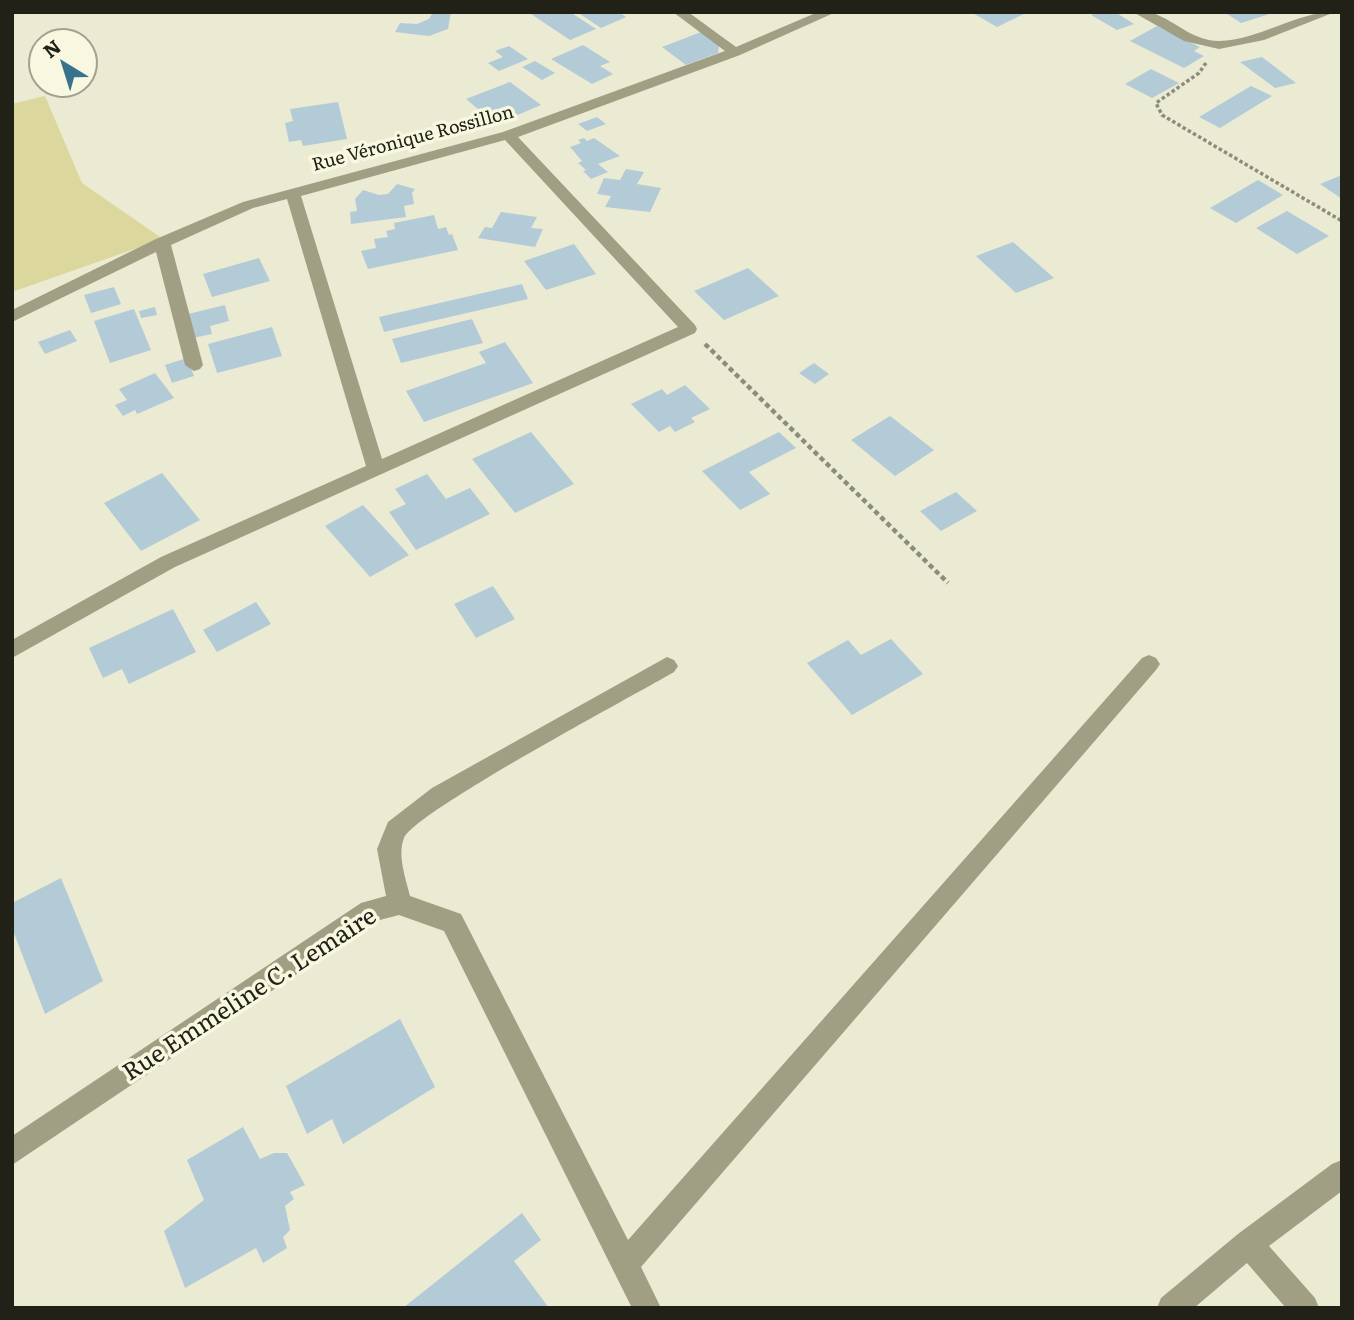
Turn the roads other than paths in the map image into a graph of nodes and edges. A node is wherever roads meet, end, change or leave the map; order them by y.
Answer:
1 (679, 12) edge
2 (830, 12) edge
3 (1139, 12) edge
4 (1329, 12) edge
5 (736, 52) junction
6 (508, 135) junction
7 (292, 192) junction
8 (162, 243) junction
9 (12, 317) edge
10 (194, 365) dead end
11 (376, 469) junction
12 (12, 650) edge
13 (1149, 664) dead end
14 (667, 666) dead end
15 (399, 904) junction
16 (12, 1152) edge
17 (1342, 1174) edge
18 (1248, 1244) junction
19 (626, 1263) junction
20 (647, 1308) edge
21 (1171, 1308) edge
22 (1305, 1308) edge

1 - 5 street
2 - 5 street, Rue Véronique Rossillon
3 - 4 street
5 - 6 street, Rue Véronique Rossillon
6 - 7 street, Rue Véronique Rossillon
6 - 11 street
7 - 8 street, Rue Véronique Rossillon
7 - 11 street
8 - 9 street, Rue Véronique Rossillon
8 - 10 street
11 - 12 street
13 - 19 street
14 - 15 street
15 - 16 street, Rue Emmeline C. Lemaire
15 - 19 street, Rue Emmeline C. Lemaire
17 - 18 street
18 - 21 street
18 - 22 street
19 - 20 street, Rue Emmeline C. Lemaire

